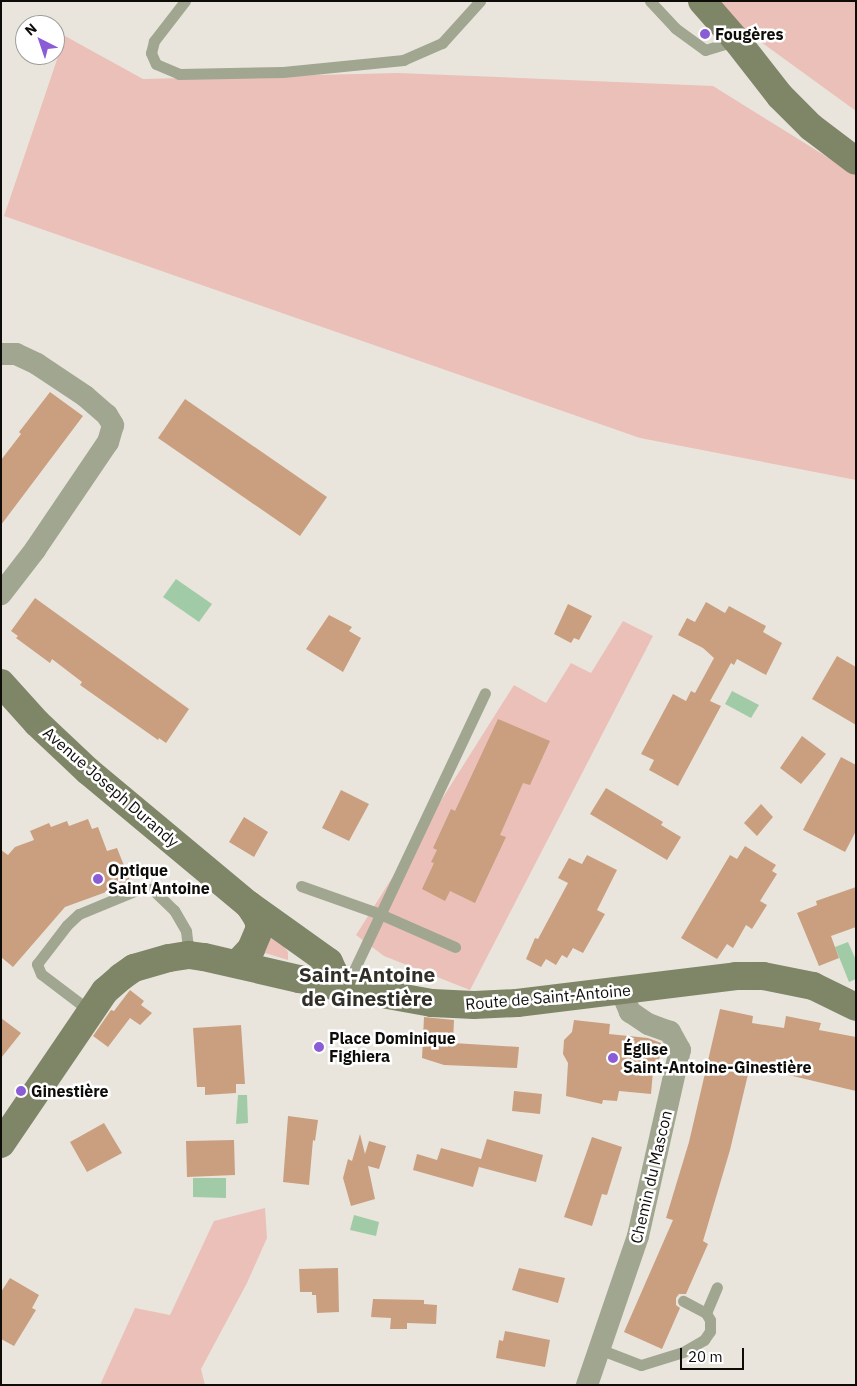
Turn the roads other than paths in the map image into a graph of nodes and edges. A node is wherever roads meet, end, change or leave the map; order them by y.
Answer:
1 (185, 1) edge
2 (480, 1) edge
3 (650, 1) edge
4 (702, 1) edge
5 (737, 40) junction
6 (856, 161) edge
7 (1, 354) edge
8 (1, 594) edge
9 (1, 683) edge
10 (485, 693) dead end
11 (301, 886) dead end
12 (249, 905) junction
13 (380, 914) junction
14 (283, 928) junction
15 (455, 947) dead end
16 (188, 955) junction
17 (238, 964) junction
18 (299, 979) junction
19 (339, 987) junction
20 (625, 991) junction
21 (856, 1007) edge
22 (90, 1010) junction
23 (1, 1144) edge
24 (717, 1287) dead end
25 (683, 1301) dead end
26 (706, 1313) junction
27 (599, 1349) junction
28 (587, 1385) edge

1 - 2 lane
3 - 5 lane
4 - 5 street
5 - 6 street
7 - 8 street
9 - 12 street, Avenue Joseph Durandy
10 - 13 lane
11 - 13 lane
12 - 14 street, Avenue Joseph Durandy
12 - 17 street
13 - 15 lane
13 - 19 lane
14 - 18 street
14 - 19 street, Avenue Joseph Durandy
16 - 17 street, Route de Saint-Antoine
16 - 22 street
16 - 22 lane
17 - 18 street, Route de Saint-Antoine
18 - 19 street, Route de Saint-Antoine
19 - 20 street, Route de Saint-Antoine
20 - 21 street, Route de Saint-Antoine
20 - 27 street, Chemin du Mascon
22 - 23 street
24 - 26 lane
25 - 26 lane
26 - 27 lane
27 - 28 street, Chemin du Mascon

